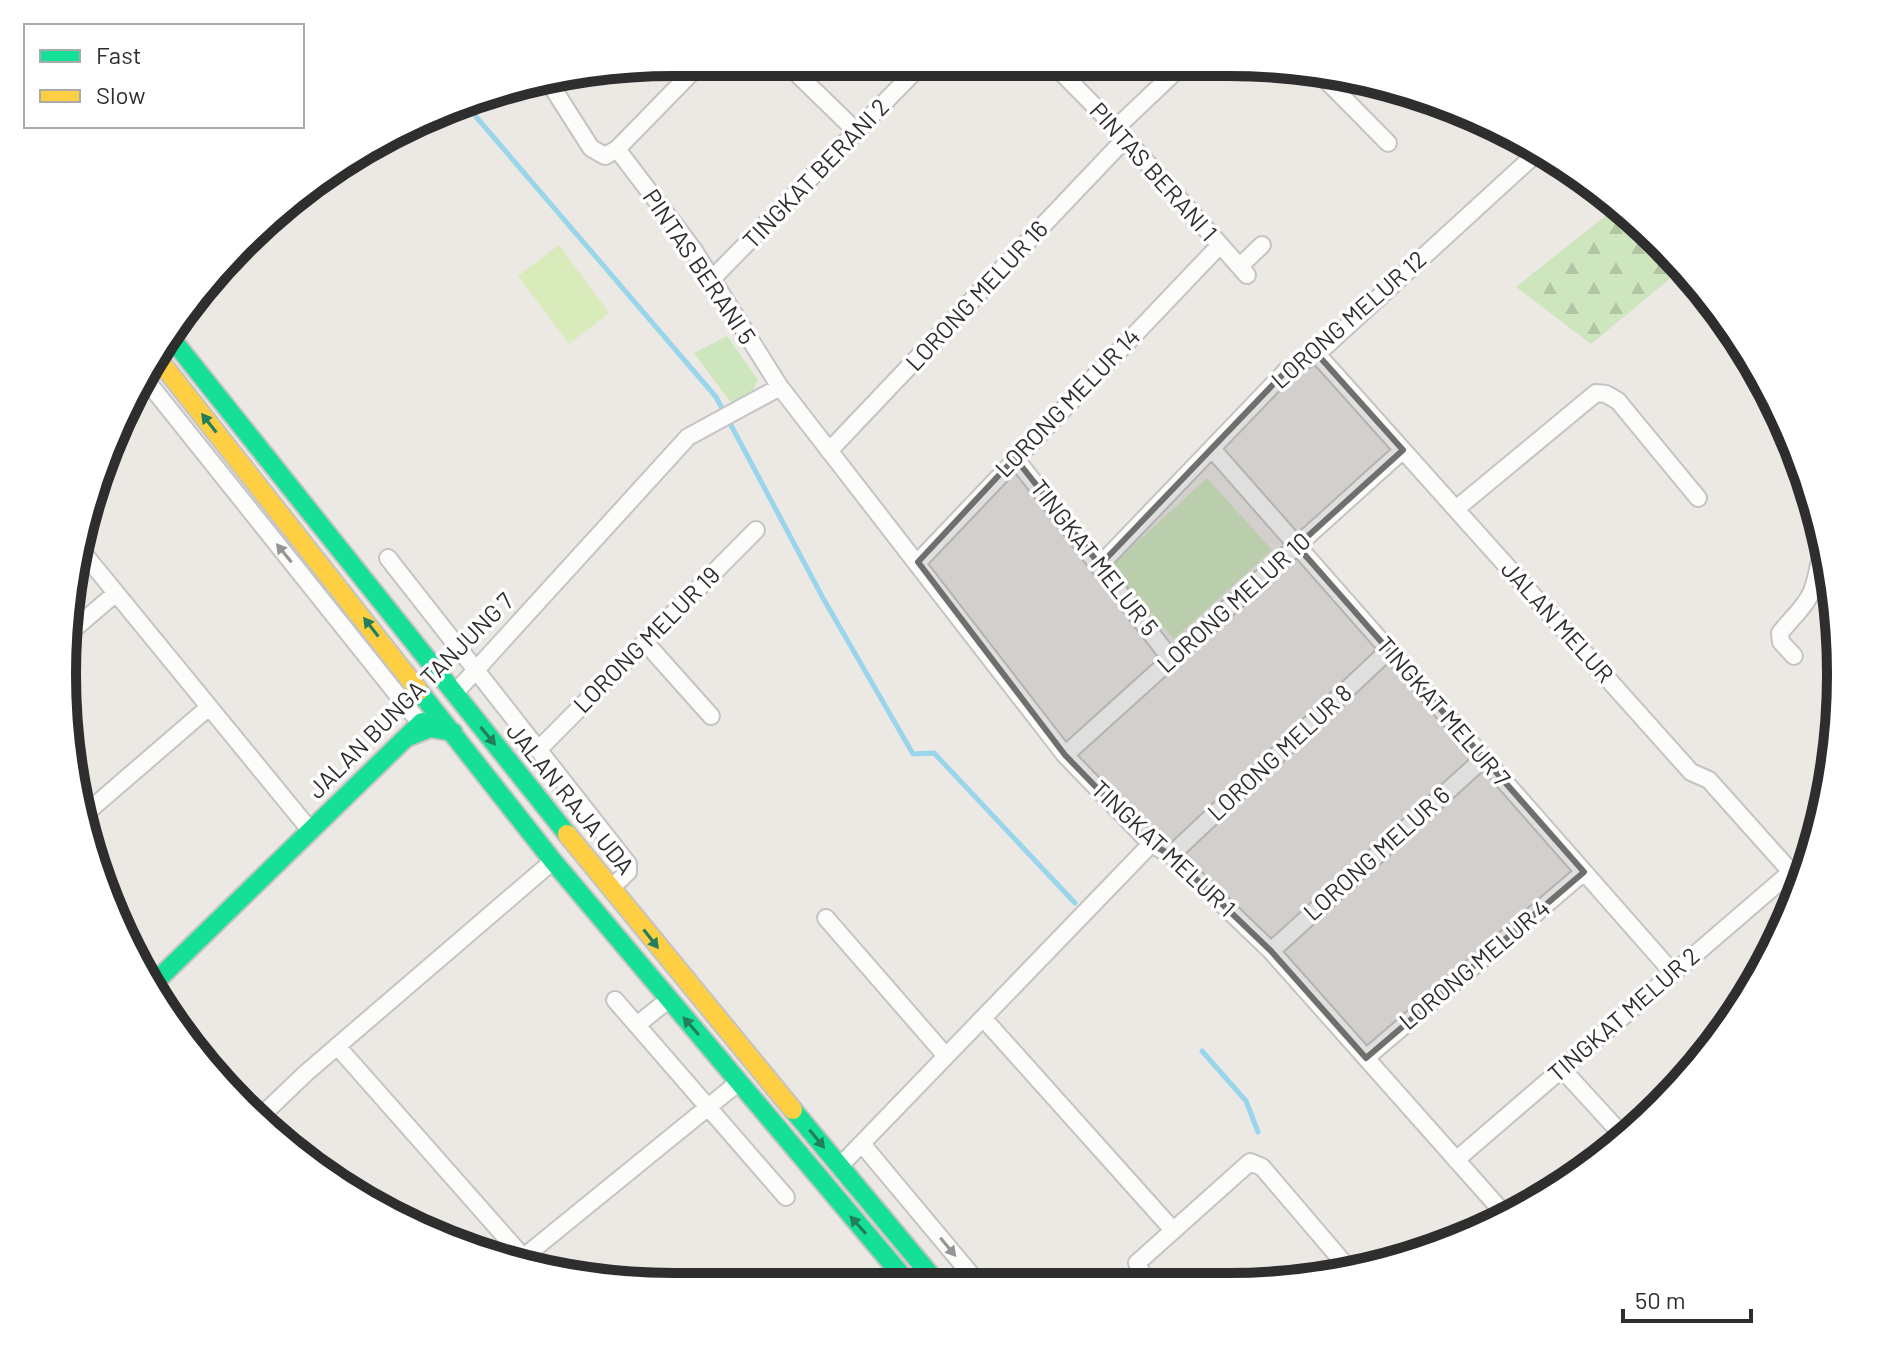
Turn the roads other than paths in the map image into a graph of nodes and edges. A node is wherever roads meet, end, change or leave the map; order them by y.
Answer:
1 (688, 76) edge
2 (799, 76) edge
3 (910, 76) edge
4 (1065, 76) edge
5 (1172, 76) edge
6 (1331, 85) edge
7 (553, 89) edge
8 (857, 132) junction
9 (1120, 134) junction
10 (1388, 143) dead end
11 (611, 152) junction
12 (1531, 158) edge
13 (1262, 245) dead end
14 (1219, 246) junction
15 (711, 280) junction
16 (176, 344) edge
17 (1317, 354) junction
18 (163, 365) edge
19 (150, 386) edge
20 (780, 387) junction
21 (1213, 450) junction
22 (1403, 450) junction
23 (829, 451) junction
24 (1015, 458) junction
25 (1698, 498) dead end
26 (1456, 509) junction
27 (756, 530) dead end
28 (1297, 546) junction
29 (388, 558) dead end
30 (88, 559) edge
31 (918, 562) junction
32 (1100, 565) junction
33 (1816, 566) edge
34 (1816, 581) junction
35 (1820, 584) edge
36 (116, 593) junction
37 (78, 626) edge
38 (645, 642) junction
39 (1389, 650) junction
40 (422, 653) junction
41 (1794, 656) dead end
42 (1171, 659) junction
43 (405, 670) junction
44 (476, 672) junction
45 (454, 694) junction
46 (209, 707) junction
47 (436, 710) junction
48 (711, 716) dead end
49 (414, 730) junction
50 (453, 732) junction
51 (538, 750) junction
52 (1065, 755) junction
53 (1484, 758) junction
54 (92, 808) edge
55 (310, 830) junction
56 (1151, 844) junction
57 (1171, 855) junction
58 (553, 861) junction
59 (1584, 872) junction
60 (1793, 873) edge
61 (1789, 883) edge
62 (611, 888) junction
63 (826, 918) dead end
64 (1271, 951) junction
65 (1673, 973) junction
66 (159, 978) edge
67 (615, 1000) dead end
68 (668, 1000) junction
69 (983, 1018) junction
70 (637, 1025) junction
71 (337, 1046) junction
72 (946, 1056) junction
73 (1366, 1058) junction
74 (1562, 1069) junction
75 (739, 1082) junction
76 (708, 1107) junction
77 (266, 1112) edge
78 (1617, 1129) edge
79 (862, 1144) junction
80 (1456, 1160) junction
81 (839, 1167) junction
82 (786, 1197) dead end
83 (1499, 1208) edge
84 (1172, 1229) junction
85 (508, 1249) edge
86 (528, 1255) edge
87 (1343, 1261) edge
88 (900, 1273) edge
89 (929, 1273) edge
90 (970, 1273) edge
91 (1142, 1273) edge

1 - 11 street
2 - 8 street
3 - 8 street, TINGKAT BERANI 2
4 - 9 street, PINTAS BERANI 1
5 - 9 street, LORONG MELUR 16
6 - 10 street
7 - 11 street, PINTAS BERANI 5
8 - 15 street, TINGKAT BERANI 2
9 - 14 street, PINTAS BERANI 1
9 - 23 street, LORONG MELUR 16
11 - 15 street, PINTAS BERANI 5
12 - 17 street, LORONG MELUR 12
13 - 14 street, PINTAS BERANI 1
14 - 24 street, LORONG MELUR 14
15 - 20 street, PINTAS BERANI 5
16 - 40 main road, JALAN RAJA UDA
17 - 21 street, LORONG MELUR 12
17 - 22 street, JALAN MELUR
43 -> 18 main road, JALAN RAJA UDA
49 -> 19 street
20 - 23 street, TINGKAT MELUR 1
20 - 44 street, JALAN BUNGA TANJUNG 7
21 - 28 street, TINGKAT MELUR 7
21 - 32 street, LORONG MELUR 12
22 - 26 street, JALAN MELUR
22 - 28 street, LORONG MELUR 10
23 - 31 street, TINGKAT MELUR 1
24 - 31 street, LORONG MELUR 14
24 - 32 street, TINGKAT MELUR 5
25 - 26 street
26 - 60 street, JALAN MELUR
27 - 38 street, LORONG MELUR 19
28 - 39 street, TINGKAT MELUR 7
28 - 42 street, LORONG MELUR 10
29 - 44 street, JALAN RAJA UDA
30 - 36 street
31 - 52 street, TINGKAT MELUR 1
32 - 42 street, TINGKAT MELUR 5
33 - 34 street
34 - 35 street
34 - 41 street
36 - 37 street
36 - 46 street
38 - 48 street
38 - 51 street, LORONG MELUR 19
39 - 53 street, TINGKAT MELUR 7
39 - 57 street, LORONG MELUR 8
40 - 43 main road
40 - 45 main road, JALAN RAJA UDA
42 - 52 street, LORONG MELUR 10
43 - 47 main road, JALAN RAJA UDA
44 - 45 street, JALAN BUNGA TANJUNG 7
44 - 51 street, JALAN RAJA UDA
45 - 47 main road, JALAN BUNGA TANJUNG 7
45 -> 62 main road, JALAN RAJA UDA
46 - 54 street
46 - 55 street
47 - 49 main road, JALAN BUNGA TANJUNG 7
47 - 50 main road, JALAN RAJA UDA
49 - 50 main road
49 - 55 main road, JALAN BUNGA TANJUNG 7
50 - 58 main road, JALAN RAJA UDA
51 - 62 street, JALAN RAJA UDA
52 - 56 street, TINGKAT MELUR 1
53 - 59 street, TINGKAT MELUR 7
53 - 64 street, LORONG MELUR 6
55 - 66 main road, JALAN BUNGA TANJUNG 7
56 - 57 street, TINGKAT MELUR 1
56 - 69 street
57 - 64 street, TINGKAT MELUR 1
58 - 68 main road, JALAN RAJA UDA
58 - 71 street
59 - 65 street, TINGKAT MELUR 7
59 - 73 street, LORONG MELUR 4
61 - 65 street, TINGKAT MELUR 2
62 -> 81 main road, JALAN RAJA UDA
63 - 72 street
64 - 73 street, TINGKAT MELUR 1
65 - 74 street, TINGKAT MELUR 2
67 - 70 street
68 - 70 street
75 -> 68 main road, JALAN RAJA UDA
69 - 72 street
69 - 84 street
70 - 76 street
71 - 77 street
71 - 85 street
72 - 79 street
73 - 80 street, TINGKAT MELUR 1
74 - 78 street
74 - 80 street, TINGKAT MELUR 2
75 - 76 street
88 -> 75 main road, JALAN RAJA UDA
76 - 82 street
76 - 86 street
79 - 81 street
79 -> 90 street
80 - 83 street, TINGKAT MELUR 1
81 - 89 main road, JALAN RAJA UDA
84 - 87 street
84 - 91 street

